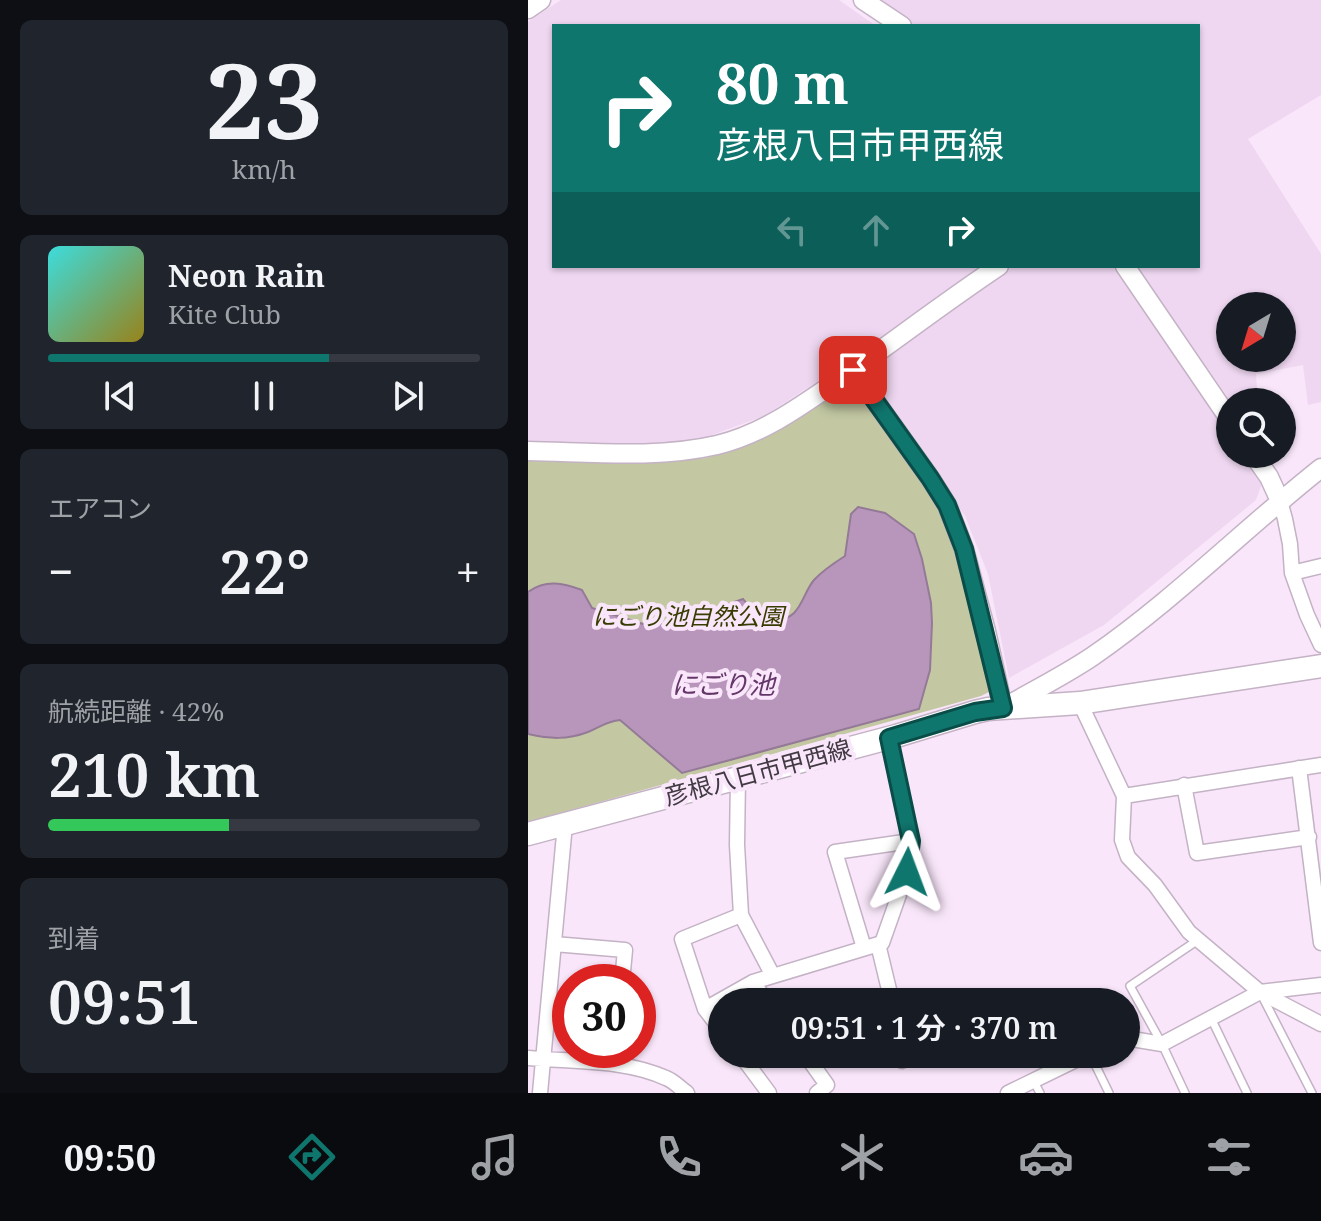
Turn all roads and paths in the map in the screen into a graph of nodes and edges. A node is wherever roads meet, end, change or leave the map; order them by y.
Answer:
1 (541, 0) edge
2 (863, 0) edge
3 (528, 9) edge
4 (899, 24) edge
5 (996, 268) edge
6 (1126, 268) edge
7 (853, 370) junction
8 (1216, 399) edge
9 (528, 451) edge
10 (1263, 468) edge
11 (1321, 468) edge
12 (1280, 501) junction
13 (1321, 566) edge
14 (1292, 573) junction
15 (1321, 645) edge
16 (1321, 666) edge
17 (1080, 703) junction
18 (1003, 708) junction
19 (889, 738) junction
20 (1321, 765) edge
21 (1299, 768) junction
22 (738, 777) junction
23 (1184, 785) junction
24 (1124, 796) junction
25 (565, 824) junction
26 (528, 834) edge
27 (1309, 837) junction
28 (911, 841) junction
29 (741, 915) junction
30 (1198, 940) junction
31 (1321, 943) edge
32 (554, 944) junction
33 (871, 946) junction
34 (624, 964) edge
35 (772, 974) junction
36 (753, 982) junction
37 (1321, 985) edge
38 (757, 988) edge
39 (887, 988) edge
40 (1260, 992) junction
41 (705, 1009) junction
42 (708, 1013) edge
43 (1211, 1018) junction
44 (1321, 1024) edge
45 (1140, 1040) edge
46 (1162, 1044) junction
47 (536, 1059) edge
48 (634, 1068) edge
49 (750, 1068) edge
50 (815, 1068) edge
51 (1066, 1068) edge
52 (1096, 1068) edge
53 (667, 1086) edge
54 (1037, 1086) edge
55 (540, 1093) edge
56 (687, 1093) edge
57 (769, 1093) edge
58 (817, 1093) edge
59 (1008, 1093) edge
60 (1109, 1093) edge
61 (1185, 1093) edge
62 (1247, 1093) edge
63 (1312, 1093) edge

1 - 3 street
2 - 4 street
5 - 7 street
6 - 8 street
7 - 9 street
7 - 18 street
10 - 12 street
11 - 12 street
12 - 14 street
12 - 18 street
13 - 14 street
14 - 15 street
16 - 17 main road, 彦根八日市甲西線
17 - 18 main road, 彦根八日市甲西線
17 - 24 street
18 - 19 main road, 彦根八日市甲西線
19 - 22 main road, 彦根八日市甲西線
19 - 28 street
20 - 21 street
21 - 23 street
21 - 27 street
22 - 25 main road, 彦根八日市甲西線
22 - 29 street
23 - 24 street
23 - 27 street
24 - 30 street
25 - 26 main road, 彦根八日市甲西線
25 - 32 street
27 - 31 street
28 - 33 street
28 - 33 street
29 - 35 street
29 - 41 street
30 - 40 street
30 - 46 lane
32 - 34 street
32 - 47 street
33 - 35 street
33 - 39 street
35 - 36 street
36 - 38 street
36 - 41 street
37 - 40 street
40 - 43 street
40 - 44 street
40 - 63 lane
41 - 42 street
43 - 46 street
43 - 62 lane
45 - 46 street
46 - 61 lane
47 - 55 street
48 - 53 street
49 - 57 street
50 - 58 street
51 - 54 street
52 - 60 lane
53 - 56 street
54 - 59 street

